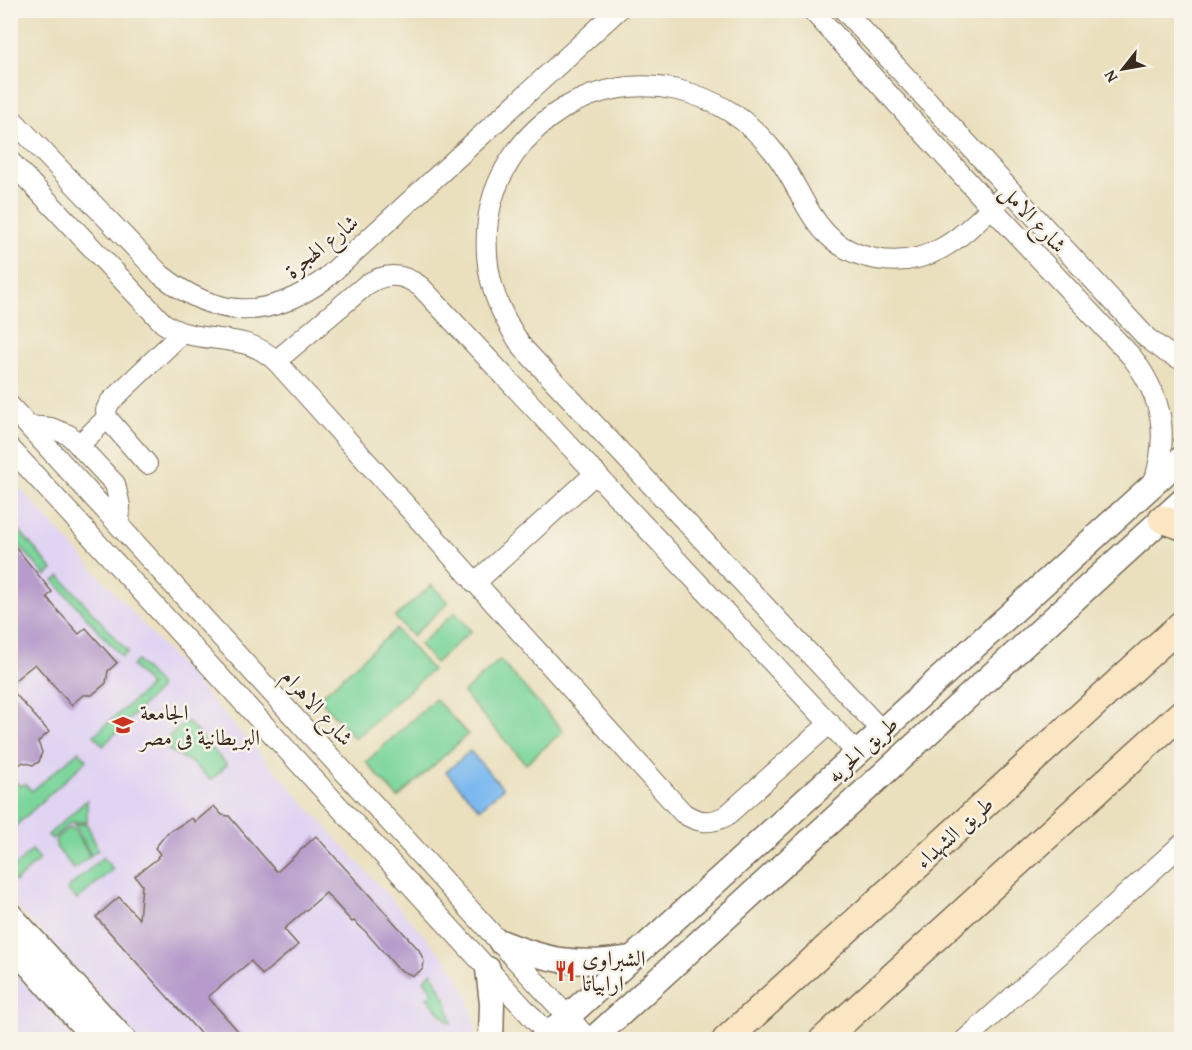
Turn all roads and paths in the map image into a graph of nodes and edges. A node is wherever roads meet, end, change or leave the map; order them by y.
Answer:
1 (618, 10) edge
2 (812, 10) edge
3 (844, 10) edge
4 (10, 117) edge
5 (10, 161) edge
6 (1010, 189) junction
7 (991, 207) junction
8 (181, 334) junction
9 (1174, 356) edge
10 (276, 361) junction
11 (1144, 374) junction
12 (10, 406) edge
13 (107, 418) junction
14 (29, 426) junction
15 (79, 445) junction
16 (10, 448) edge
17 (1182, 458) edge
18 (147, 464) dead end
19 (596, 473) junction
20 (1154, 483) junction
21 (1182, 501) edge
22 (1172, 523) edge
23 (119, 525) junction
24 (1055, 573) junction
25 (475, 584) junction
26 (1077, 597) junction
27 (1182, 624) edge
28 (1182, 713) edge
29 (830, 723) junction
30 (882, 730) junction
31 (857, 753) junction
32 (904, 754) junction
33 (1182, 844) edge
34 (459, 897) junction
35 (10, 915) edge
36 (440, 916) junction
37 (477, 916) junction
38 (457, 935) junction
39 (501, 942) junction
40 (10, 943) edge
41 (631, 958) junction
42 (488, 969) junction
43 (55, 978) junction
44 (568, 1016) junction
45 (547, 1038) edge
46 (96, 1040) edge
47 (123, 1040) edge
48 (491, 1040) edge
49 (591, 1040) edge
50 (726, 1040) edge
51 (823, 1040) edge
52 (965, 1040) edge

1 - 4 street, شارع الهجرة
2 - 7 street, شارع الامل
3 - 6 street, شارع الامل
5 - 8 street
6 - 7 street
6 - 9 street, شارع الامل
7 - 11 street, شارع الامل
7 - 30 street
8 - 10 street
8 - 13 street
9 - 11 street
10 - 19 street
10 - 25 street
11 - 20 street, شارع الامل
12 - 14 street, شارع الاهرام
13 - 15 street
13 - 18 street
14 - 15 street
14 - 23 street, شارع الاهرام
15 - 23 street
16 - 36 street
17 - 20 street, طريق الحريه
19 - 25 street
19 - 29 street
20 - 24 street, طريق الحريه
21 - 22 street, طريق الحريه
22 - 26 street, طريق الحريه
23 - 34 street, شارع الاهرام
24 - 26 street
24 - 30 street, طريق الحريه
25 - 29 street
26 - 32 street, طريق الحريه
27 - 50 main road, طريق الشهداء
28 - 51 main road
29 - 31 street
30 - 31 street, طريق الحريه
30 - 32 street
31 - 41 street, طريق الحريه
32 - 49 street, طريق الحريه
33 - 52 street
34 - 36 street
34 - 37 street, شارع الاهرام
35 - 43 street
36 - 38 street
37 - 38 street
37 - 39 street, شارع الاهرام
38 - 42 street
39 - 41 street
39 - 44 street, شارع الاهرام
40 - 43 street
41 - 44 street, طريق الحريه
42 - 45 street
42 - 48 street
43 - 46 street
43 - 47 street
44 - 45 street, طريق الحريه
44 - 49 street, شارع الاهرام

